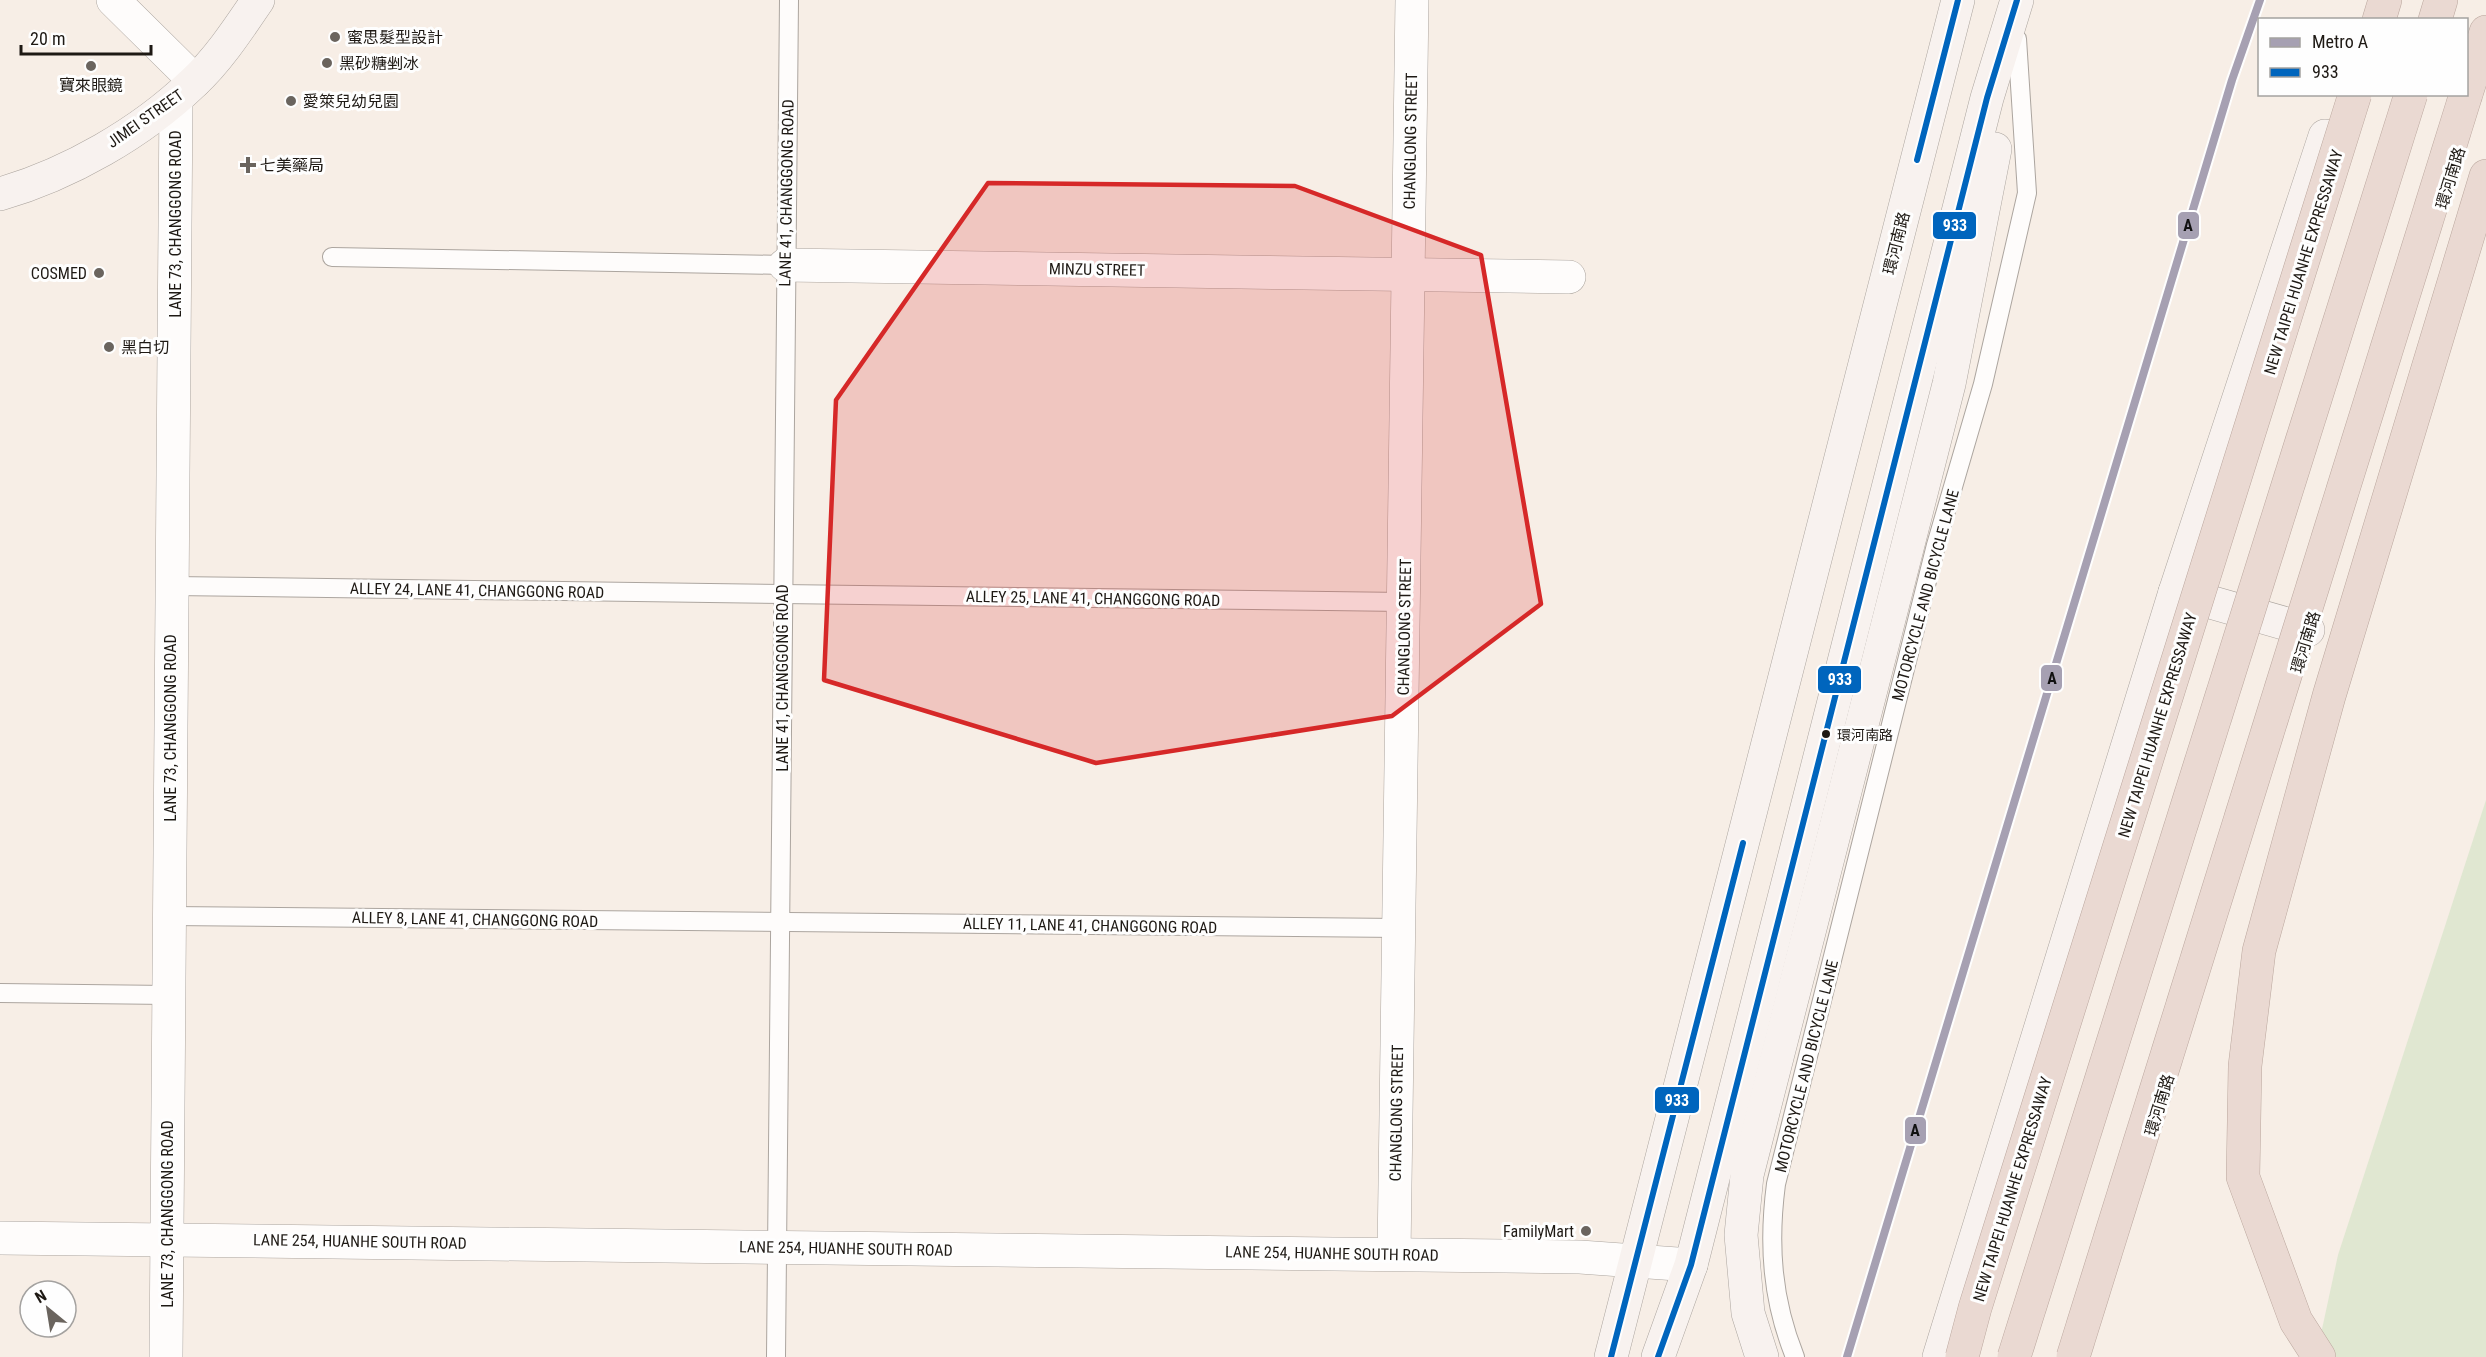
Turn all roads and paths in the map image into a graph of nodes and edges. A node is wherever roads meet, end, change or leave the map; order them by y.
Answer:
1 (113, 0) edge
2 (258, 0) edge
3 (789, 0) edge
4 (1412, 0) edge
5 (1958, 0) edge
6 (2017, 0) edge
7 (2025, 0) edge
8 (2370, 0) edge
9 (2385, 0) edge
10 (2441, 0) edge
11 (2365, 18) edge
12 (2380, 18) edge
13 (2436, 18) edge
14 (2486, 32) edge
15 (2017, 39) junction
16 (2486, 62) edge
17 (2468, 88) edge
18 (185, 90) junction
19 (2338, 96) edge
20 (2354, 96) edge
21 (2410, 96) edge
22 (2465, 96) edge
23 (2486, 176) edge
24 (0, 194) edge
25 (332, 257) dead end
26 (785, 265) junction
27 (1409, 274) junction
28 (1569, 277) dead end
29 (172, 586) junction
30 (2175, 592) junction
31 (782, 594) junction
32 (1404, 602) junction
33 (2308, 630) junction
34 (169, 916) junction
35 (780, 922) junction
36 (1399, 928) junction
37 (0, 993) edge
38 (168, 995) junction
39 (0, 1238) edge
40 (166, 1239) junction
41 (777, 1247) junction
42 (1394, 1254) junction
43 (1635, 1261) junction
44 (1691, 1265) junction
45 (166, 1357) edge
46 (776, 1357) edge
47 (1611, 1357) edge
48 (1658, 1357) edge
49 (1762, 1357) edge
50 (1795, 1357) edge
51 (1939, 1357) edge
52 (1962, 1357) edge
53 (2014, 1357) edge
54 (2074, 1357) edge
55 (2319, 1357) edge

1 - 18 street
2 - 18 street, JIMEI STREET
3 - 26 lane, LANE 41, CHANGGONG ROAD
4 - 27 street, CHANGLONG STREET
5 - 43 street, 環河南路
6 - 44 street
7 - 15 street
8 - 11 street
9 - 12 highway
10 - 13 highway
14 - 17 highway
15 - 49 street
15 - 50 lane, MOTORCYCLE AND BICYCLE LANE
16 - 33 street, 環河南路
18 - 24 street, JIMEI STREET
18 - 29 street, LANE 73, CHANGGONG ROAD
19 - 30 street
20 - 52 highway, NEW TAIPEI HUANHE EXPRESSAWAY, bridge
21 - 53 highway, bridge
22 - 54 highway, bridge
23 - 55 highway
25 - 26 lane
26 - 27 street, MINZU STREET
26 - 31 lane, LANE 41, CHANGGONG ROAD
27 - 28 street, MINZU STREET
27 - 32 street, CHANGLONG STREET
29 - 31 lane, ALLEY 24, LANE 41, CHANGGONG ROAD
29 - 34 street, LANE 73, CHANGGONG ROAD
30 - 33 street
30 - 51 street
31 - 32 lane, ALLEY 25, LANE 41, CHANGGONG ROAD
31 - 35 lane, LANE 41, CHANGGONG ROAD
32 - 36 street, CHANGLONG STREET
33 - 54 street, 環河南路
34 - 35 lane, ALLEY 8, LANE 41, CHANGGONG ROAD
34 - 38 street, LANE 73, CHANGGONG ROAD
35 - 36 lane, ALLEY 11, LANE 41, CHANGGONG ROAD
35 - 41 lane, LANE 41, CHANGGONG ROAD
36 - 42 street, CHANGLONG STREET
37 - 38 lane
38 - 40 street, LANE 73, CHANGGONG ROAD
39 - 40 street, LANE 254, HUANHE SOUTH ROAD
40 - 41 street, LANE 254, HUANHE SOUTH ROAD
40 - 45 street, LANE 73, CHANGGONG ROAD
41 - 42 street, LANE 254, HUANHE SOUTH ROAD
41 - 46 lane, LANE 41, CHANGGONG ROAD
42 - 43 street, LANE 254, HUANHE SOUTH ROAD
43 - 44 street, LANE 254, HUANHE SOUTH ROAD
43 - 47 street, 環河南路
44 - 48 street

